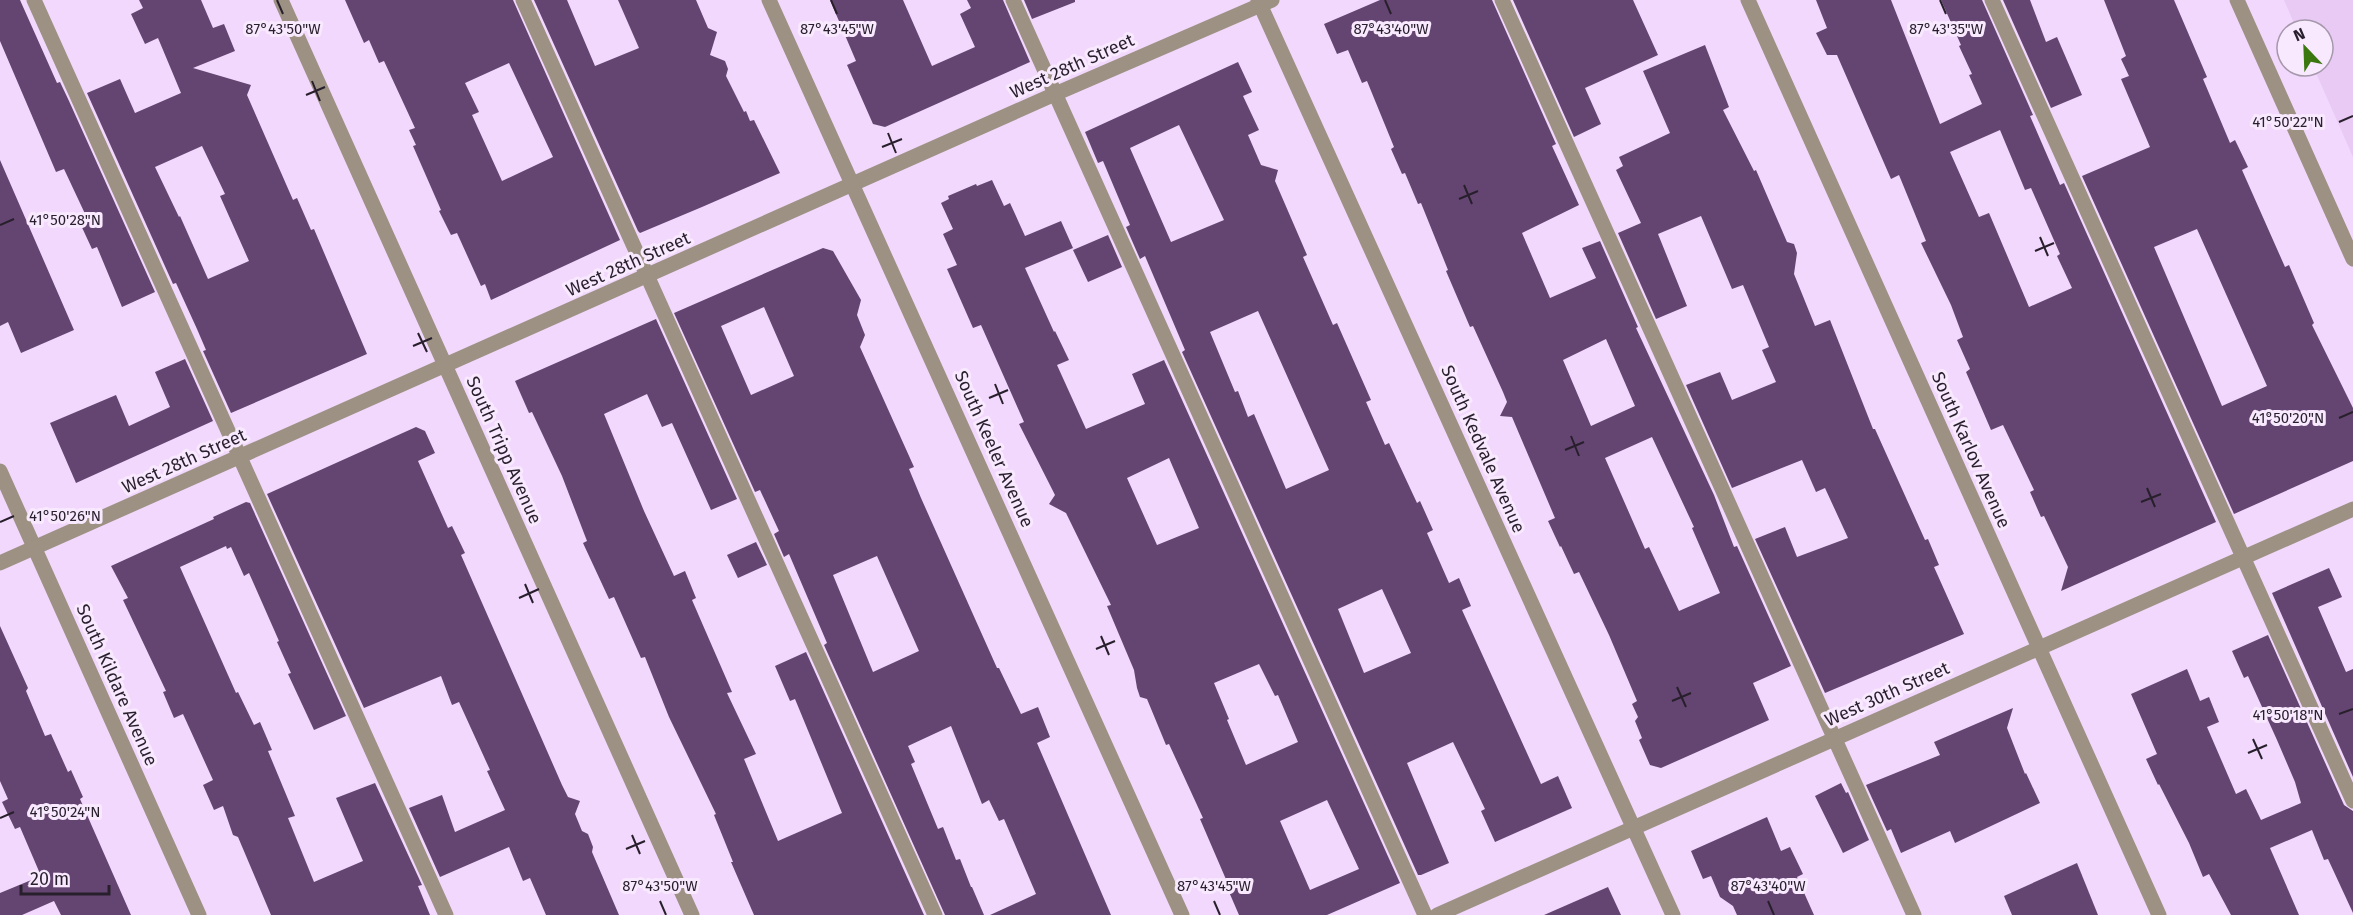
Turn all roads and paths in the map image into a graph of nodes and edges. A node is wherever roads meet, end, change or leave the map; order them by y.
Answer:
1 (34, 0) edge
2 (280, 0) edge
3 (523, 0) edge
4 (770, 0) edge
5 (1013, 0) edge
6 (1502, 0) edge
7 (1748, 0) edge
8 (1992, 0) edge
9 (2237, 0) edge
10 (1263, 2) edge
11 (1055, 94) junction
12 (853, 186) junction
13 (2353, 259) edge
14 (648, 276) junction
15 (445, 366) junction
16 (240, 458) junction
17 (0, 471) edge
18 (2353, 509) edge
19 (34, 548) junction
20 (2242, 558) junction
21 (0, 564) edge
22 (2038, 648) junction
23 (1835, 738) junction
24 (2353, 801) edge
25 (1634, 828) junction
26 (199, 915) edge
27 (446, 915) edge
28 (692, 915) edge
29 (935, 915) edge
30 (1182, 915) edge
31 (1425, 915) edge
32 (1437, 915) edge
33 (1672, 915) edge
34 (1914, 915) edge
35 (2159, 915) edge

1 - 16 street
2 - 15 street, South Tripp Avenue
3 - 14 street
4 - 12 street, South Keeler Avenue
5 - 11 street
6 - 23 street
7 - 22 street, South Karlov Avenue
8 - 20 street
9 - 13 street
10 - 11 street, West 28th Street
10 - 25 street, South Kedvale Avenue
11 - 12 street, West 28th Street
11 - 31 street
12 - 14 street, West 28th Street
12 - 30 street, South Keeler Avenue
14 - 15 street, West 28th Street
14 - 29 street
15 - 16 street, West 28th Street
15 - 28 street, South Tripp Avenue
16 - 19 street, West 28th Street
16 - 27 street
17 - 19 street, South Kildare Avenue
18 - 20 street, West 30th Street
19 - 21 street, West 28th Street
19 - 26 street, South Kildare Avenue
20 - 22 street, West 30th Street
20 - 24 street
22 - 23 street, West 30th Street
22 - 35 street, South Karlov Avenue
23 - 25 street, West 30th Street
23 - 34 street
25 - 32 street, West 30th Street
25 - 33 street, South Kedvale Avenue

